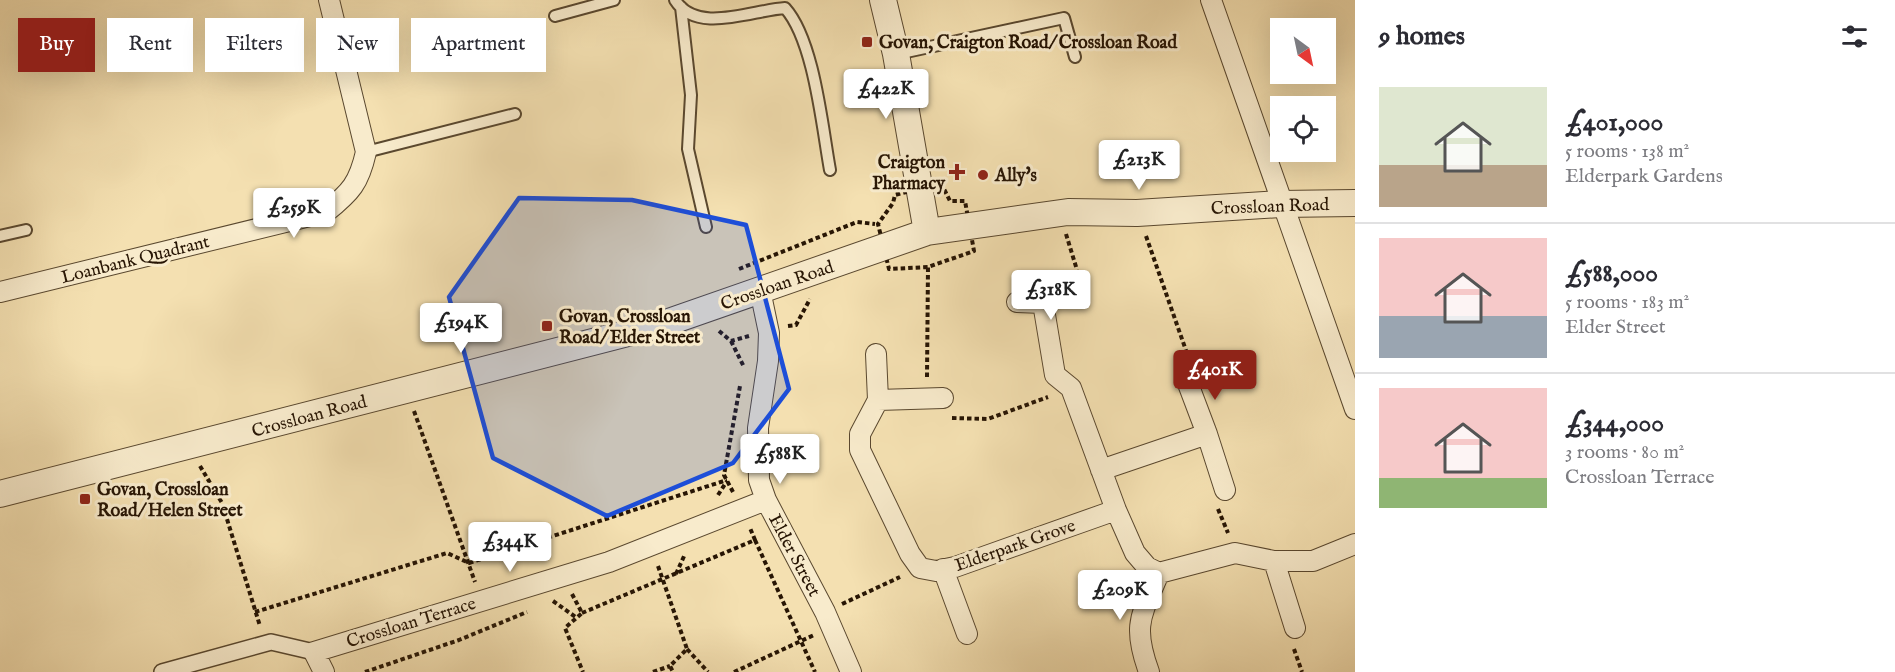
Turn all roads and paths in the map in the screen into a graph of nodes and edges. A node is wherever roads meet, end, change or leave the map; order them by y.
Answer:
1 (329, 0) edge
2 (614, 0) edge
3 (883, 0) edge
4 (1210, 0) edge
5 (678, 3) edge
6 (555, 16) dead end
7 (896, 54) junction
8 (1075, 57) dead end
9 (515, 114) dead end
10 (366, 152) junction
11 (830, 170) dead end
12 (1355, 203) edge
13 (1280, 204) junction
14 (1065, 213) junction
15 (1137, 213) junction
16 (878, 224) dead end
17 (706, 227) dead end
18 (26, 230) dead end
19 (927, 232) junction
20 (0, 236) edge
21 (928, 267) dead end
22 (889, 269) dead end
23 (735, 271) dead end
24 (879, 273) dead end
25 (760, 290) junction
26 (1076, 290) joint
27 (0, 292) edge
28 (819, 295) dead end
29 (1017, 302) dead end
30 (1044, 303) junction
31 (717, 329) dead end
32 (769, 330) junction
33 (876, 354) dead end
34 (1187, 381) joint
35 (1071, 388) junction
36 (407, 390) junction
37 (935, 398) junction
38 (878, 400) junction
39 (1355, 409) edge
40 (1207, 434) junction
41 (189, 447) junction
42 (1101, 470) junction
43 (727, 480) dead end
44 (1225, 490) joint
45 (0, 494) edge
46 (766, 500) junction
47 (1116, 510) junction
48 (755, 540) dead end
49 (1355, 544) edge
50 (651, 546) junction
51 (1235, 553) junction
52 (1274, 561) junction
53 (469, 563) junction
54 (920, 568) junction
55 (943, 569) junction
56 (1159, 573) junction
57 (563, 576) junction
58 (482, 601) junction
59 (542, 605) dead end
60 (532, 609) dead end
61 (255, 612) junction
62 (577, 618) junction
63 (828, 620) junction
64 (1294, 628) dead end
65 (968, 634) dead end
66 (800, 641) junction
67 (264, 643) junction
68 (687, 649) junction
69 (314, 652) junction
70 (670, 666) junction
71 (162, 672) edge
72 (324, 672) edge
73 (365, 672) edge
74 (583, 672) edge
75 (653, 672) edge
76 (667, 672) edge
77 (673, 672) edge
78 (708, 672) edge
79 (734, 672) edge
80 (815, 672) edge
81 (851, 672) edge
82 (1149, 672) edge

1 - 10 street
2 - 6 lane
3 - 7 street
4 - 13 street
5 - 11 lane
5 - 17 lane
7 - 8 lane
7 - 19 street
9 - 10 lane
10 - 27 street, Loanbank Quadrant
12 - 13 street, Crossloan Road
13 - 15 street, Crossloan Road
13 - 39 street
14 - 15 street, Crossloan Road
14 - 19 street, Crossloan Road
14 - 26 path
15 - 34 path
16 - 23 path
18 - 20 lane
19 - 25 street, Crossloan Road
21 - 37 path
22 - 24 path
25 - 32 street, Elder Street
25 - 36 street, Crossloan Road
26 - 30 street
28 - 32 path
29 - 30 street
30 - 35 street
31 - 32 path
32 - 46 street, Elder Street
33 - 38 street
34 - 40 street
35 - 37 path
35 - 42 street
36 - 41 street, Crossloan Road
36 - 53 path
37 - 38 street
38 - 54 street
40 - 42 street
40 - 44 street
41 - 45 street, Crossloan Road
41 - 61 path
42 - 47 street
43 - 53 path
44 - 51 path
46 - 50 street, Crossloan Terrace
46 - 63 street, Elder Street
47 - 55 street, Elderpark Grove
47 - 56 street
48 - 66 path
49 - 52 street
50 - 57 street, Crossloan Terrace
50 - 68 path
51 - 52 street
51 - 56 street
52 - 64 street
53 - 58 path
53 - 61 path
54 - 55 street, Elderpark Grove
54 - 63 path
55 - 65 street
56 - 82 street
57 - 58 street, Crossloan Terrace
57 - 62 path
58 - 69 street, Crossloan Terrace
59 - 62 path
60 - 73 path
61 - 67 path
62 - 74 path
63 - 66 path
63 - 81 street, Elder Street
66 - 79 path
66 - 80 path
67 - 69 street
67 - 71 street
68 - 70 path
68 - 78 path
69 - 72 street
70 - 75 path
70 - 76 path
70 - 77 path

